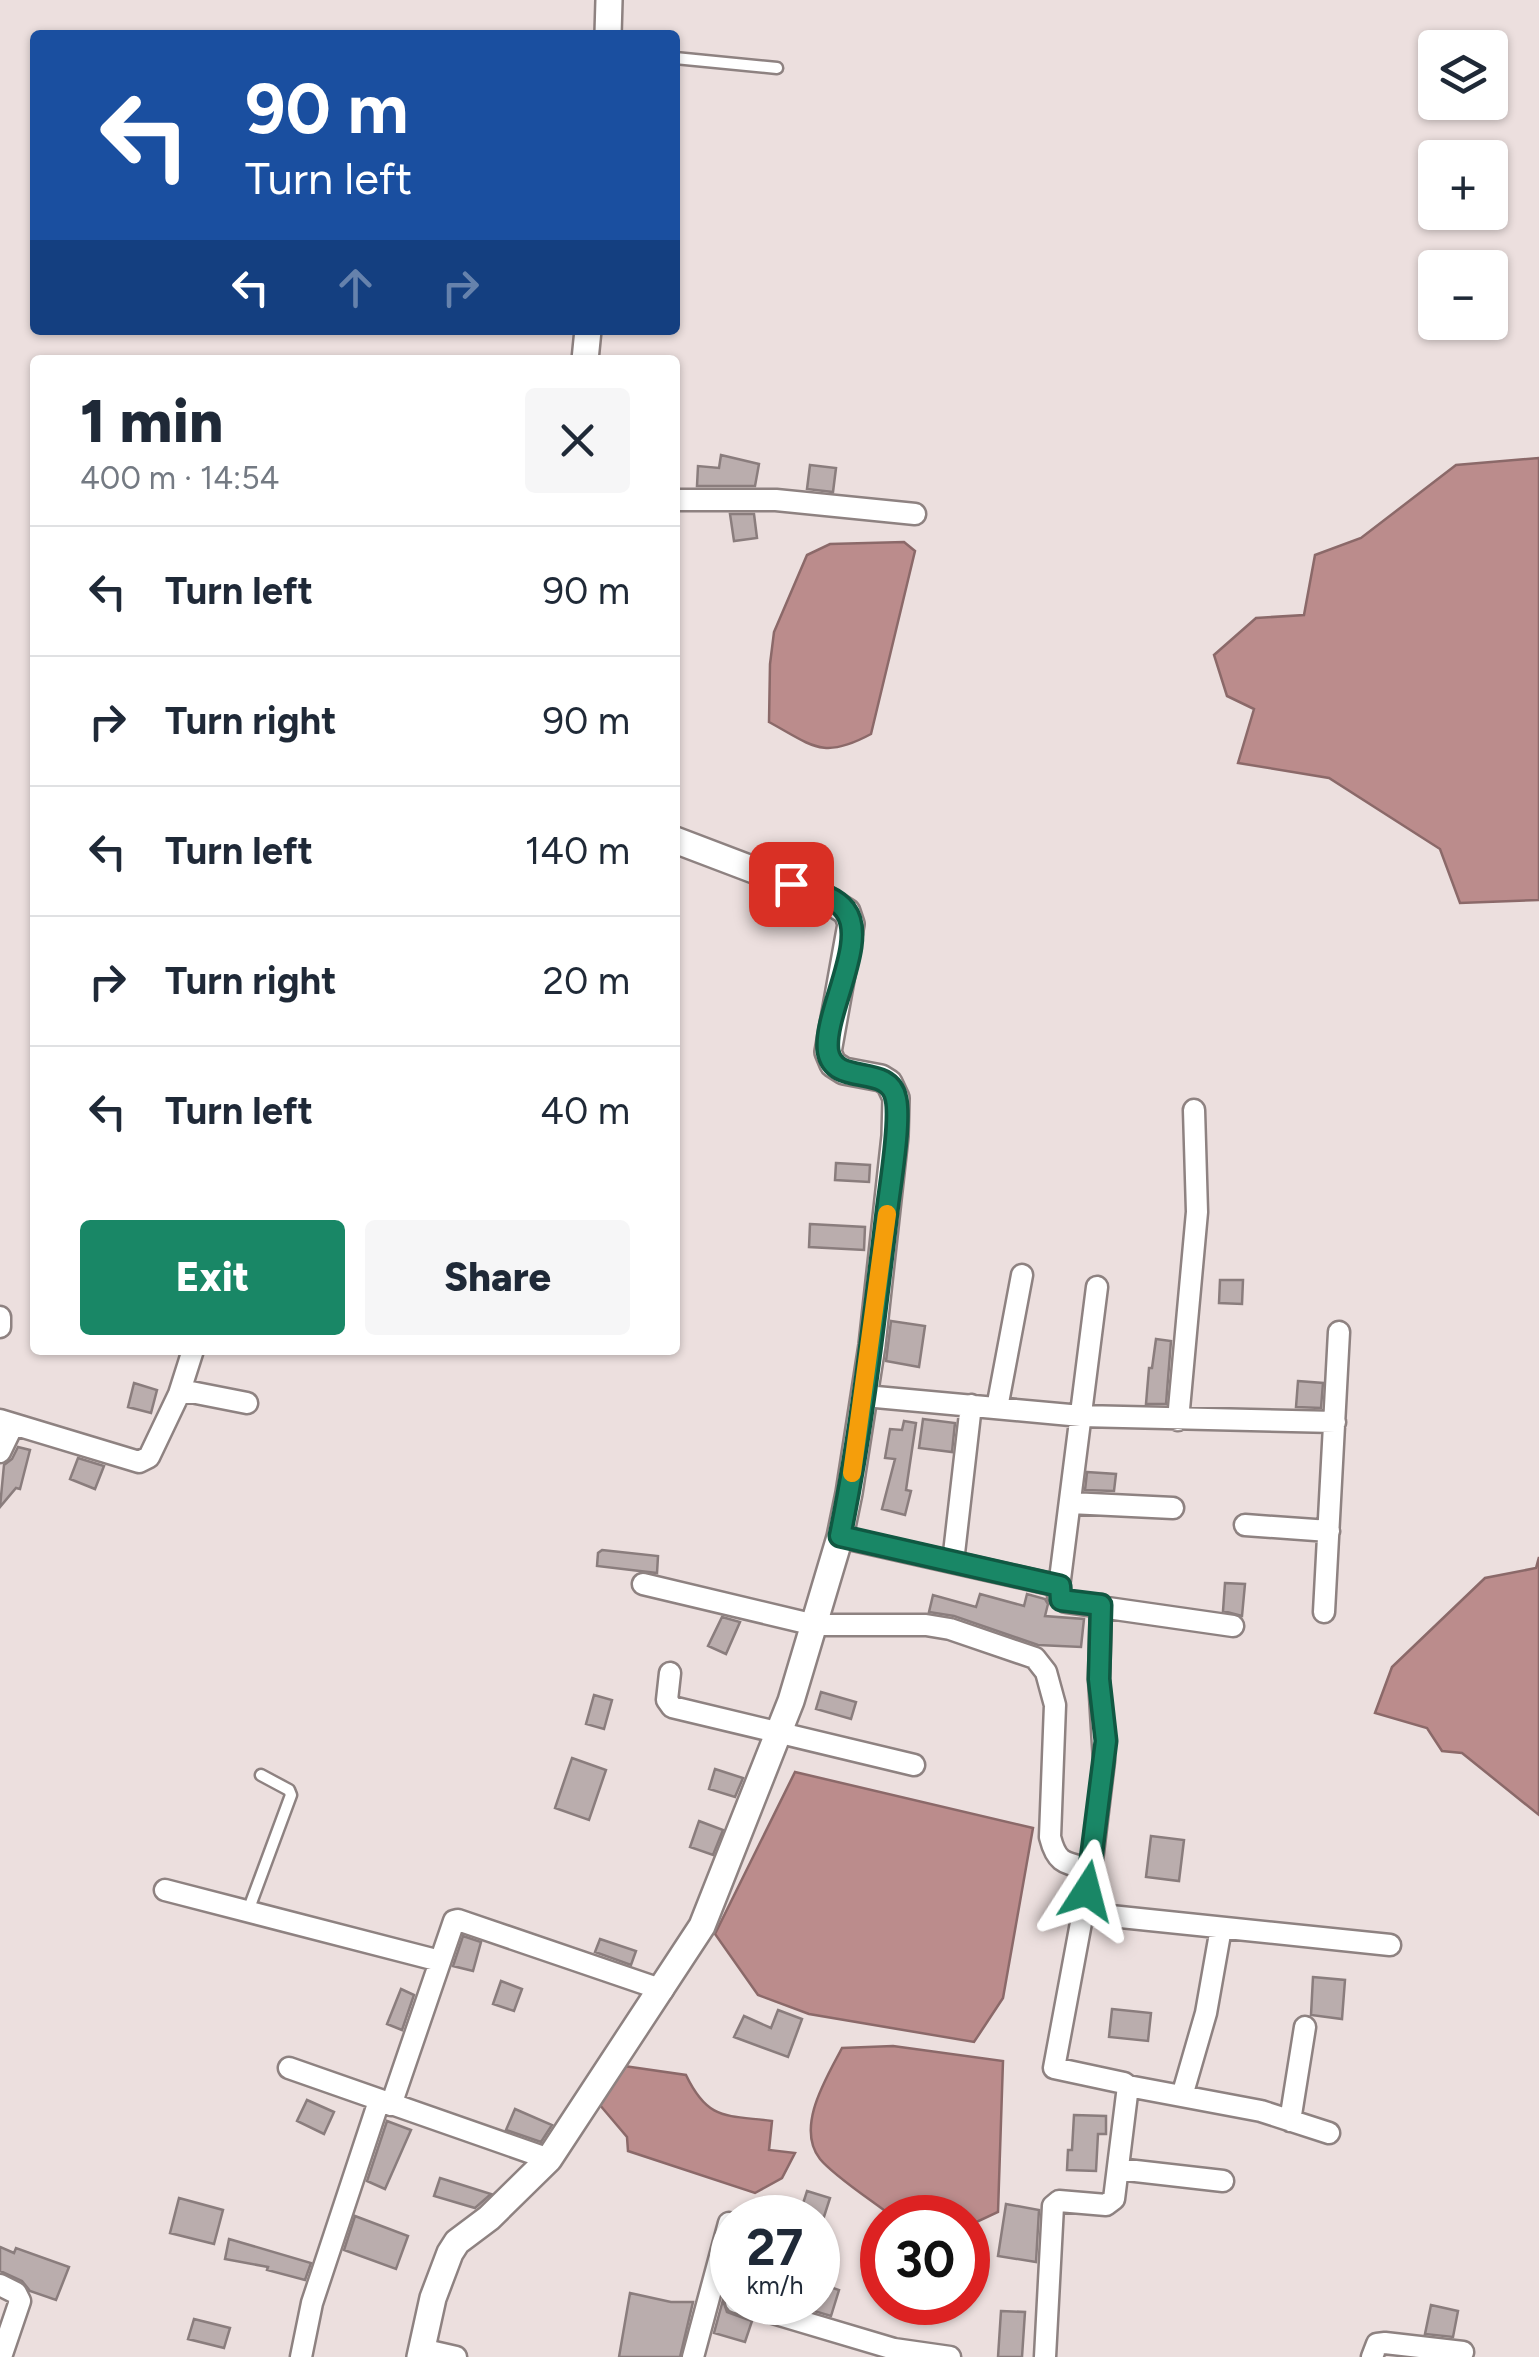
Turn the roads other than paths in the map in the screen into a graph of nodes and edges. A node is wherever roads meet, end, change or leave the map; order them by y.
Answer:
1 (609, 0) edge
2 (608, 30) edge
3 (680, 58) edge
4 (777, 68) dead end
5 (680, 500) edge
6 (915, 514) dead end
7 (680, 842) edge
8 (1194, 1110) dead end
9 (1022, 1274) dead end
10 (1097, 1287) dead end
11 (0, 1317) edge
12 (0, 1328) edge
13 (1339, 1332) dead end
14 (191, 1355) edge
15 (179, 1394) junction
16 (864, 1396) junction
17 (247, 1403) dead end
18 (971, 1405) junction
19 (997, 1408) junction
20 (1080, 1416) junction
21 (1178, 1420) junction
22 (6, 1422) edge
23 (1335, 1422) junction
24 (0, 1452) edge
25 (1070, 1504) junction
26 (1172, 1508) dead end
27 (1244, 1525) dead end
28 (1329, 1531) junction
29 (840, 1536) junction
30 (953, 1562) junction
31 (643, 1584) dead end
32 (1060, 1586) junction
33 (1101, 1605) junction
34 (1324, 1612) dead end
35 (815, 1625) junction
36 (1234, 1626) dead end
37 (670, 1673) dead end
38 (779, 1734) junction
39 (914, 1764) dead end
40 (260, 1775) dead end
41 (1092, 1869) junction
42 (165, 1890) dead end
43 (247, 1912) junction
44 (1082, 1913) junction
45 (1221, 1928) junction
46 (1390, 1945) dead end
47 (440, 1962) junction
48 (663, 1990) junction
49 (1304, 2027) dead end
50 (289, 2068) dead end
51 (1128, 2086) junction
52 (1182, 2096) junction
53 (384, 2103) junction
54 (1290, 2120) junction
55 (1329, 2133) dead end
56 (550, 2160) junction
57 (1118, 2169) junction
58 (1223, 2181) dead end
59 (0, 2285) edge
60 (710, 2294) edge
61 (794, 2325) edge
62 (853, 2348) edge
63 (1463, 2352) dead end
64 (421, 2353) edge
65 (1, 2357) edge
66 (301, 2357) edge
67 (456, 2357) edge
68 (694, 2357) edge
69 (950, 2357) edge
70 (1045, 2357) edge
71 (1372, 2357) edge

1 - 2 street
3 - 4 lane
5 - 6 street
7 - 16 street
8 - 21 street
9 - 19 street
10 - 20 street
11 - 12 street
13 - 23 street
14 - 15 street
15 - 17 street
15 - 22 street
16 - 18 street
16 - 29 street
18 - 19 street
18 - 30 street
19 - 20 street
20 - 21 street
20 - 25 street
21 - 23 street
22 - 24 street
23 - 28 street
25 - 26 street
25 - 32 street
27 - 28 street
28 - 34 street
29 - 30 street
29 - 35 street
30 - 32 street
31 - 35 street
32 - 33 street
33 - 36 street
33 - 41 street
35 - 38 street
35 - 41 street
37 - 38 street
38 - 39 street
38 - 48 street
40 - 43 lane
41 - 44 street
42 - 43 street
43 - 47 street
44 - 45 street
44 - 51 street
45 - 46 street
45 - 52 street
47 - 48 street
47 - 53 street
48 - 56 street
49 - 54 street
50 - 53 street
51 - 52 street
51 - 57 street
52 - 54 street
53 - 56 street
53 - 66 street
54 - 55 street
56 - 64 street
57 - 58 street
57 - 70 street
59 - 65 street
60 - 68 street
61 - 62 street
62 - 69 street
63 - 71 street
64 - 67 street

